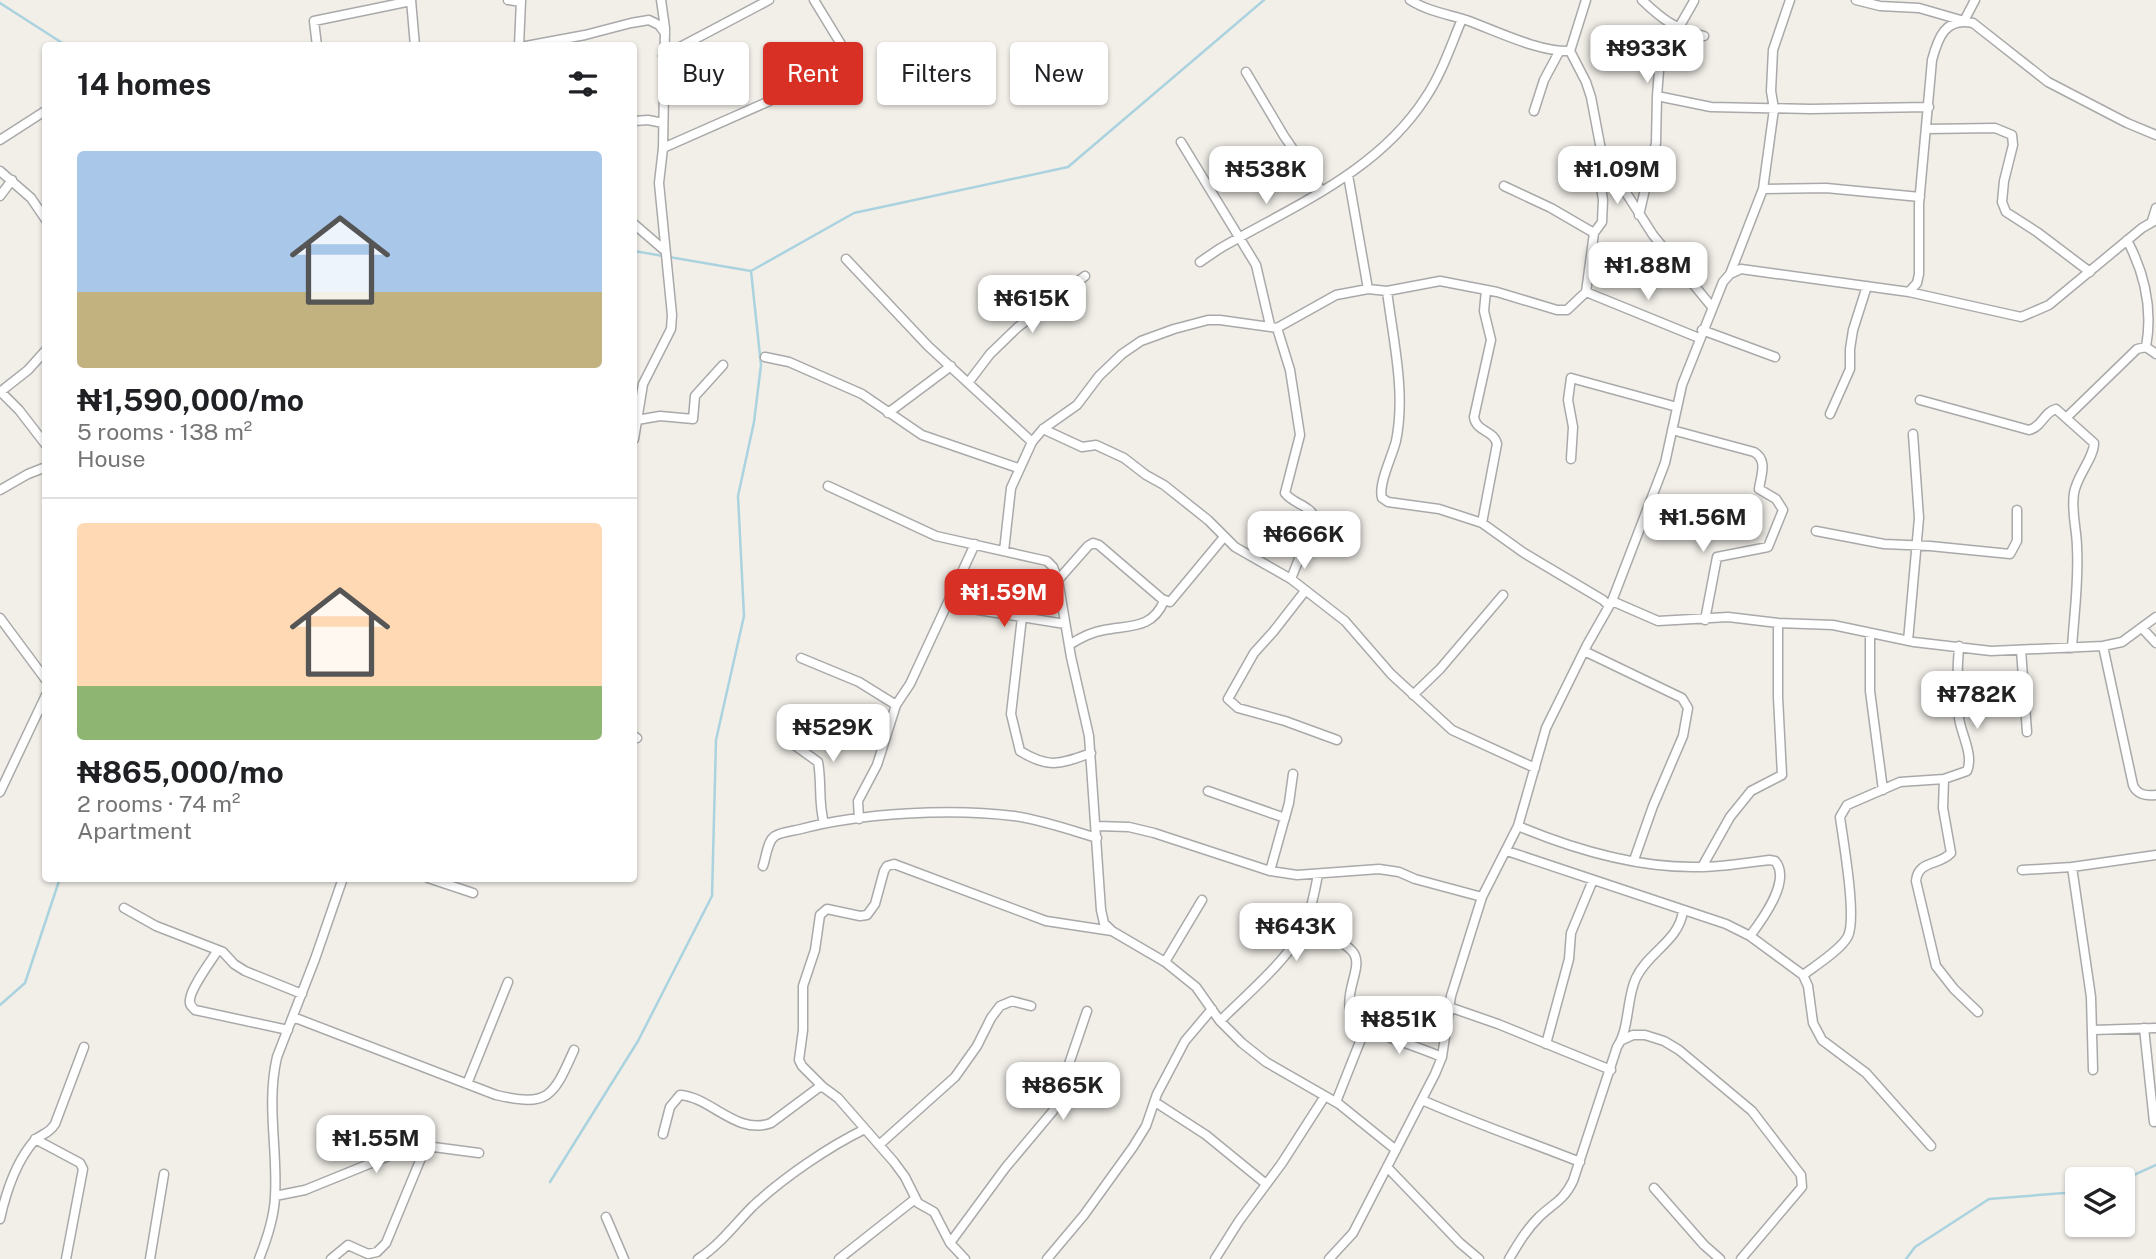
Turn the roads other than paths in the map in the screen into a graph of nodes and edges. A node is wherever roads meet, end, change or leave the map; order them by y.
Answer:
1 (508, 0) edge
2 (661, 0) edge
3 (769, 0) edge
4 (814, 0) edge
5 (1410, 0) edge
6 (1586, 0) edge
7 (1642, 0) edge
8 (1790, 0) edge
9 (1856, 0) edge
10 (1975, 0) edge
11 (411, 1) edge
12 (521, 1) edge
13 (1694, 1) edge
14 (1462, 19) junction
15 (1964, 21) junction
16 (1678, 29) junction
17 (665, 33) junction
18 (1704, 36) dead end
19 (317, 42) edge
20 (415, 42) edge
21 (522, 42) edge
22 (541, 42) edge
23 (664, 42) edge
24 (690, 42) edge
25 (1570, 51) junction
26 (1559, 52) junction
27 (1660, 58) dead end
28 (1246, 72) dead end
29 (1657, 96) junction
30 (663, 105) edge
31 (1928, 107) junction
32 (1773, 109) junction
33 (1534, 111) dead end
34 (42, 113) edge
35 (637, 121) edge
36 (663, 123) junction
37 (1926, 129) junction
38 (2156, 135) edge
39 (0, 140) edge
40 (1181, 142) dead end
41 (663, 148) junction
42 (1608, 163) junction
43 (0, 171) edge
44 (1348, 175) junction
45 (12, 180) junction
46 (1504, 186) dead end
47 (1321, 190) junction
48 (1763, 190) junction
49 (0, 196) edge
50 (1920, 197) junction
51 (2156, 208) edge
52 (42, 214) edge
53 (1640, 215) junction
54 (2154, 220) edge
55 (637, 226) edge
56 (1594, 233) junction
57 (1238, 238) junction
58 (2127, 240) junction
59 (665, 251) junction
60 (846, 259) dead end
61 (1200, 262) dead end
62 (2090, 272) junction
63 (1731, 274) junction
64 (1085, 276) dead end
65 (1867, 286) junction
66 (1368, 289) junction
67 (1486, 290) junction
68 (1387, 291) junction
69 (1586, 292) junction
70 (1909, 292) junction
71 (1712, 307) junction
72 (1273, 327) junction
73 (1701, 334) junction
74 (2146, 347) junction
75 (42, 354) edge
76 (2156, 354) edge
77 (765, 357) dead end
78 (1775, 357) dead end
79 (723, 365) dead end
80 (951, 366) junction
81 (968, 383) junction
82 (0, 392) edge
83 (1920, 400) dead end
84 (1676, 407) junction
85 (888, 413) junction
86 (1830, 414) dead end
87 (2066, 418) junction
88 (637, 420) joint
89 (1043, 429) junction
90 (1672, 430) junction
91 (1913, 434) dead end
92 (42, 440) edge
93 (1032, 442) junction
94 (1571, 459) dead end
95 (1018, 468) junction
96 (42, 469) edge
97 (828, 486) dead end
98 (0, 490) edge
99 (2017, 510) dead end
100 (1482, 523) junction
101 (1816, 531) dead end
102 (1224, 537) junction
103 (975, 544) junction
104 (1916, 547) junction
105 (1004, 551) junction
106 (1291, 579) junction
107 (1058, 580) junction
108 (1306, 591) junction
109 (1503, 595) dead end
110 (1164, 601) junction
111 (1611, 604) junction
112 (947, 605) junction
113 (1022, 617) junction
114 (2156, 617) edge
115 (0, 618) edge
116 (1705, 620) junction
117 (1778, 623) junction
118 (1065, 624) junction
119 (2142, 628) junction
120 (1870, 633) junction
121 (1908, 641) junction
122 (2156, 643) edge
123 (1069, 645) junction
124 (1959, 646) junction
125 (2103, 646) junction
126 (2072, 648) junction
127 (2021, 650) junction
128 (1584, 651) junction
129 (801, 658) dead end
130 (42, 675) edge
131 (1413, 695) junction
132 (42, 703) edge
133 (896, 705) junction
134 (2027, 732) dead end
135 (786, 738) dead end
136 (1337, 740) dead end
137 (1091, 753) junction
138 (1535, 768) junction
139 (1293, 774) dead end
140 (1944, 779) junction
141 (1883, 790) junction
142 (1208, 791) dead end
143 (0, 792) edge
144 (2156, 795) edge
145 (1285, 818) junction
146 (859, 819) junction
147 (824, 823) junction
148 (1518, 826) junction
149 (1097, 827) junction
150 (1097, 838) junction
151 (1507, 851) junction
152 (2156, 855) edge
153 (1634, 860) junction
154 (763, 866) dead end
155 (1702, 867) junction
156 (2072, 867) junction
157 (2022, 870) dead end
158 (1270, 871) junction
159 (1318, 874) junction
160 (1592, 880) junction
161 (342, 882) edge
162 (440, 882) edge
163 (473, 893) dead end
164 (1482, 897) junction
165 (1202, 900) dead end
166 (124, 908) dead end
167 (1683, 911) junction
168 (1304, 927) junction
169 (1112, 931) junction
170 (1750, 936) junction
171 (218, 950) junction
172 (1166, 962) junction
173 (1803, 975) junction
174 (508, 982) dead end
175 (302, 994) junction
176 (1031, 1006) dead end
177 (1449, 1007) junction
178 (1212, 1009) junction
179 (1087, 1011) dead end
180 (1978, 1012) dead end
181 (293, 1017) junction
182 (1220, 1021) junction
183 (2144, 1028) junction
184 (2156, 1028) edge
185 (1365, 1029) junction
186 (288, 1030) junction
187 (2093, 1030) junction
188 (1622, 1040) junction
189 (1546, 1044) junction
190 (84, 1047) dead end
191 (574, 1050) dead end
192 (1442, 1057) junction
193 (1611, 1070) junction
194 (2093, 1070) dead end
195 (467, 1084) junction
196 (823, 1087) junction
197 (1325, 1096) junction
198 (1422, 1100) junction
199 (1155, 1102) junction
200 (1336, 1102) junction
201 (2154, 1122) dead end
202 (865, 1129) junction
203 (663, 1134) dead end
204 (35, 1139) junction
205 (879, 1145) junction
206 (426, 1146) junction
207 (1931, 1146) dead end
208 (1396, 1150) junction
209 (479, 1153) dead end
210 (1580, 1162) junction
211 (1387, 1167) junction
212 (164, 1174) dead end
213 (1266, 1184) junction
214 (1654, 1188) dead end
215 (275, 1196) junction
216 (915, 1199) junction
217 (606, 1217) dead end
218 (0, 1219) edge
219 (950, 1243) junction
220 (66, 1259) edge
221 (150, 1259) edge
222 (259, 1259) edge
223 (331, 1259) edge
224 (624, 1259) edge
225 (698, 1259) edge
226 (839, 1259) edge
227 (965, 1259) edge
228 (1047, 1259) edge
229 (1215, 1259) edge
230 (1329, 1259) edge
231 (1479, 1259) edge
232 (1509, 1259) edge
233 (1720, 1259) edge
234 (1741, 1259) edge

1 - 12 street
2 - 17 street
3 - 24 street
4 - 41 street
5 - 14 street
6 - 25 street
7 - 16 street
8 - 32 street
9 - 15 street
10 - 15 street
11 - 19 street
11 - 20 street
12 - 21 street
13 - 16 street
14 - 26 street
14 - 44 street
15 - 31 street
15 - 38 street
16 - 18 street
17 - 22 street
17 - 23 street
25 - 26 street
25 - 42 street
26 - 33 street
27 - 29 street
28 - 47 street
29 - 32 street
29 - 53 street
30 - 36 street
31 - 32 street
31 - 37 street
32 - 48 street
34 - 39 street
35 - 36 street
36 - 41 street
37 - 50 street
37 - 62 street
40 - 57 street
41 - 59 street
42 - 53 street
42 - 56 street
43 - 45 street
44 - 47 street
44 - 66 street
45 - 49 street
45 - 52 street
46 - 56 street
47 - 57 street
48 - 50 street
48 - 63 street
50 - 70 street
51 - 54 street
53 - 71 street
54 - 58 street
55 - 59 street
56 - 69 street
57 - 61 street
57 - 72 street
58 - 62 street
58 - 74 street
59 - 88 street
60 - 80 street
62 - 70 street
63 - 65 street
63 - 71 street
64 - 81 street
65 - 70 street
65 - 86 street
66 - 68 street
66 - 72 street
67 - 68 street
67 - 69 street
67 - 100 street
68 - 100 street
69 - 73 street
71 - 73 street
72 - 89 street
72 - 106 street
73 - 78 street
73 - 84 street
74 - 76 street
74 - 87 street
75 - 82 street
77 - 85 street
79 - 88 street
80 - 81 street
80 - 85 street
81 - 93 street
82 - 92 street
83 - 87 street
84 - 90 street
84 - 94 street
85 - 95 street
87 - 126 street
89 - 93 street
89 - 102 street
90 - 111 street
90 - 116 street
91 - 104 street
93 - 95 street
95 - 105 street
96 - 98 street
97 - 103 street
99 - 104 street
100 - 111 street
101 - 104 street
102 - 106 street
102 - 110 street
103 - 105 street
103 - 112 street
104 - 121 street
105 - 107 street
106 - 108 street
107 - 110 street
107 - 118 street
108 - 131 street
108 - 136 street
109 - 131 street
110 - 123 street
111 - 116 street
111 - 128 street
112 - 113 street
112 - 133 street
113 - 118 street
113 - 137 street
114 - 119 street
115 - 130 street
116 - 117 street
117 - 120 street
117 - 155 street
118 - 123 street
119 - 122 street
119 - 125 street
120 - 121 street
120 - 141 street
121 - 124 street
123 - 137 street
124 - 127 street
124 - 140 street
125 - 126 street
125 - 144 street
126 - 127 street
127 - 134 street
128 - 138 street
128 - 153 street
129 - 133 street
131 - 138 street
132 - 143 street
133 - 146 street
135 - 147 street
137 - 149 street
138 - 148 street
139 - 145 street
140 - 141 street
140 - 180 street
141 - 173 street
142 - 145 street
145 - 158 street
146 - 147 street
146 - 150 street
147 - 154 street
148 - 151 street
148 - 153 street
149 - 150 street
149 - 158 street
150 - 169 street
151 - 160 street
151 - 164 street
152 - 156 street
153 - 155 street
155 - 170 street
156 - 157 street
156 - 187 street
158 - 159 street
159 - 164 street
159 - 168 street
160 - 167 street
160 - 189 street
161 - 175 street
162 - 163 street
164 - 177 street
165 - 172 street
166 - 171 street
167 - 170 street
167 - 188 street
168 - 182 street
168 - 185 street
169 - 172 street
169 - 196 street
170 - 173 street
171 - 175 street
171 - 186 street
172 - 178 street
173 - 207 street
174 - 195 street
175 - 181 street
176 - 205 street
177 - 189 street
177 - 192 street
178 - 182 street
178 - 199 street
179 - 219 street
181 - 186 street
181 - 195 street
182 - 197 street
183 - 184 street
183 - 187 street
183 - 201 street
185 - 192 street
185 - 200 street
186 - 215 street
187 - 194 street
188 - 193 street
188 - 234 street
189 - 193 street
190 - 204 street
191 - 195 street
192 - 198 street
193 - 210 street
196 - 202 street
196 - 203 street
197 - 200 street
197 - 213 street
198 - 208 street
198 - 210 street
199 - 213 street
199 - 228 street
200 - 208 street
202 - 205 street
202 - 225 street
204 - 218 street
204 - 220 street
205 - 216 street
206 - 209 street
206 - 215 street
206 - 223 street
208 - 211 street
210 - 232 street
211 - 230 street
211 - 231 street
212 - 221 street
213 - 229 street
214 - 233 street
215 - 222 street
216 - 219 street
216 - 226 street
217 - 224 street
219 - 227 street

